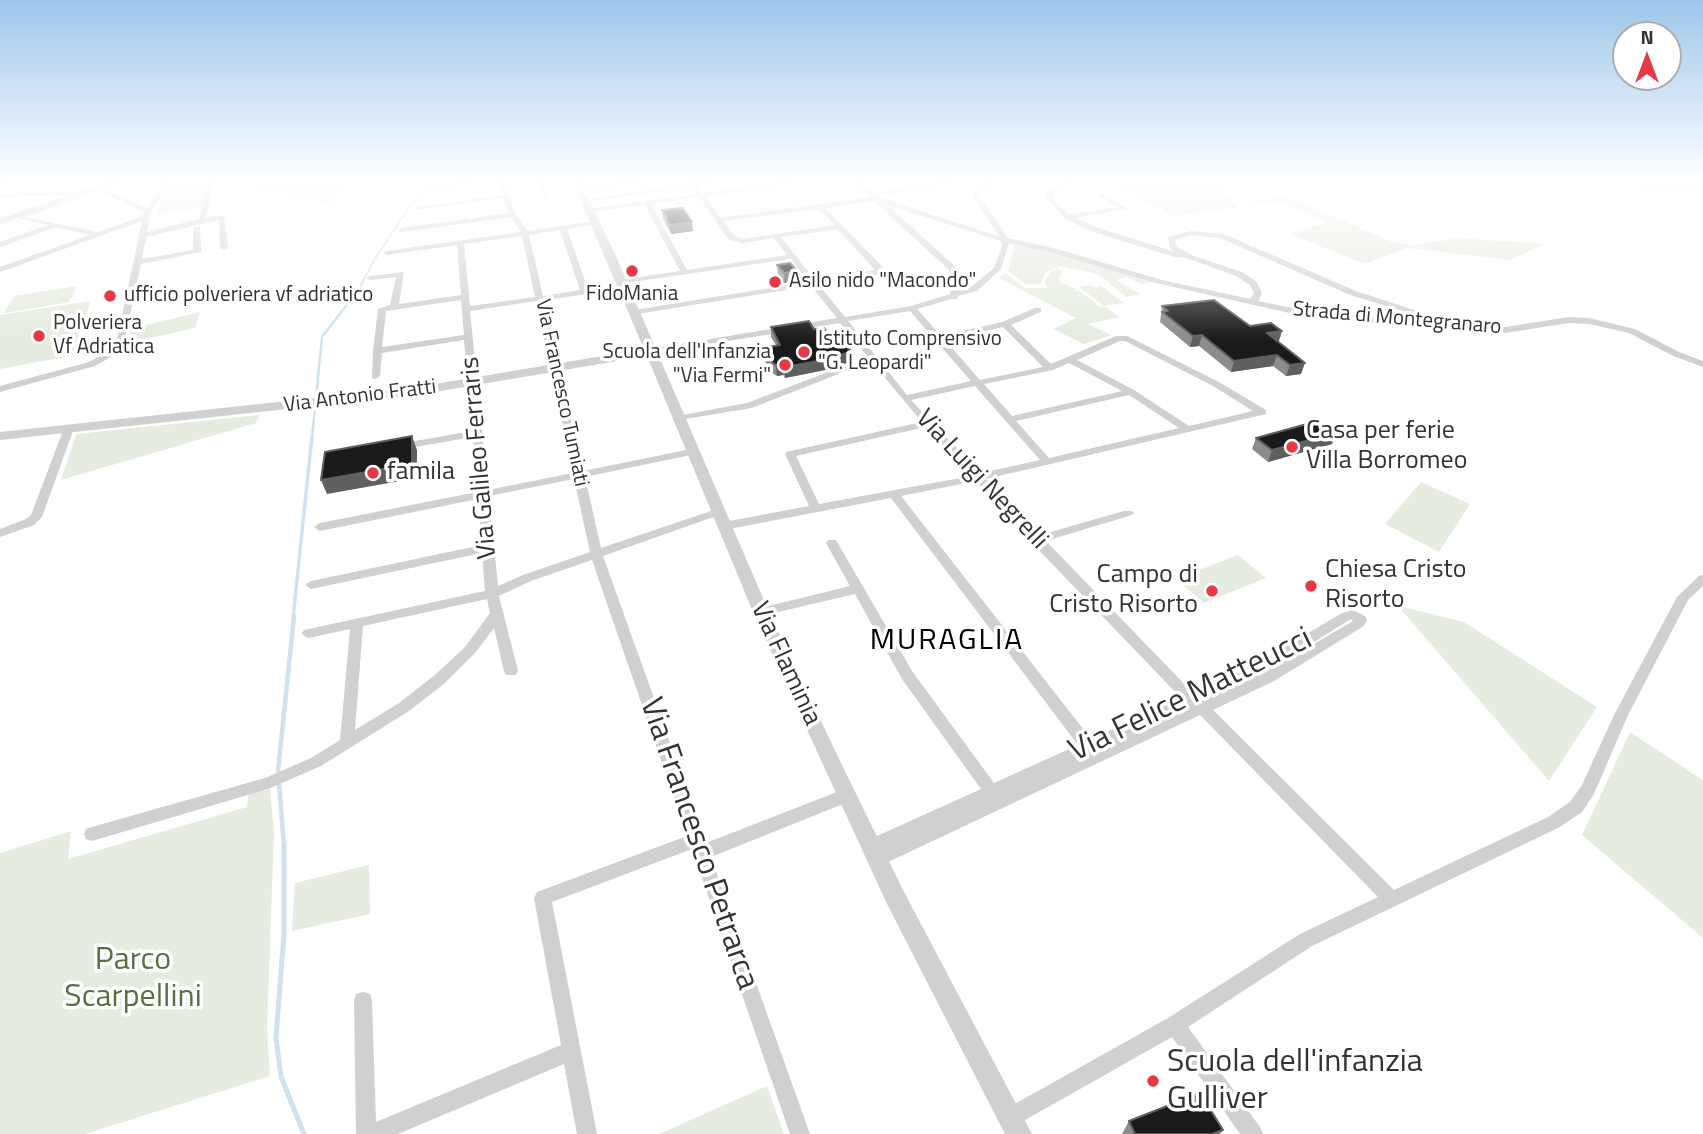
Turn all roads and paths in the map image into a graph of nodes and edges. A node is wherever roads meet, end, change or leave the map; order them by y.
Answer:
1 (29, 234) edge
2 (96, 234) edge
3 (150, 234) edge
4 (197, 234) edge
5 (223, 234) edge
6 (511, 234) edge
7 (525, 234) edge
8 (565, 234) edge
9 (601, 234) edge
10 (664, 234) edge
11 (728, 234) edge
12 (791, 234) edge
13 (846, 234) edge
14 (914, 234) edge
15 (986, 234) edge
16 (1003, 234) edge
17 (1110, 234) edge
18 (1188, 234) edge
19 (1200, 234) edge
20 (142, 236) joint
21 (776, 236) junction
22 (1005, 240) junction
23 (460, 243) junction
24 (0, 244) edge
25 (224, 248) dead end
26 (387, 253) dead end
27 (791, 257) junction
28 (1191, 258) junction
29 (136, 262) junction
30 (0, 270) edge
31 (685, 273) junction
32 (370, 278) dead end
33 (621, 282) junction
34 (814, 283) junction
35 (954, 297) junction
36 (466, 298) junction
37 (541, 298) junction
38 (1252, 303) junction
39 (394, 308) junction
40 (912, 308) junction
41 (466, 309) junction
42 (1038, 310) dead end
43 (634, 313) junction
44 (1419, 313) dead end
45 (843, 320) junction
46 (1005, 324) junction
47 (469, 337) junction
48 (1119, 338) joint
49 (939, 339) junction
50 (377, 351) junction
51 (650, 352) junction
52 (1072, 361) junction
53 (877, 363) junction
54 (1703, 364) edge
55 (556, 368) junction
56 (1050, 368) junction
57 (374, 376) dead end
58 (473, 383) junction
59 (979, 383) junction
60 (0, 389) edge
61 (1131, 391) junction
62 (905, 398) junction
63 (677, 419) junction
64 (1011, 419) junction
65 (928, 424) junction
66 (69, 428) junction
67 (1187, 429) junction
68 (477, 433) junction
69 (0, 436) edge
70 (387, 449) edge
71 (691, 452) junction
72 (1047, 462) junction
73 (578, 476) junction
74 (978, 477) junction
75 (483, 495) junction
76 (895, 495) junction
77 (816, 509) junction
78 (1128, 513) dead end
79 (721, 519) junction
80 (320, 527) dead end
81 (0, 533) edge
82 (1036, 540) junction
83 (832, 543) dead end
84 (488, 548) junction
85 (596, 553) junction
86 (1703, 579) edge
87 (311, 584) dead end
88 (857, 589) junction
89 (492, 594) junction
90 (761, 611) junction
91 (496, 615) junction
92 (1353, 619) dead end
93 (357, 623) junction
94 (309, 634) dead end
95 (511, 671) dead end
96 (1197, 705) junction
97 (347, 743) junction
98 (1093, 753) junction
99 (291, 774) joint
100 (268, 783) joint
101 (847, 795) junction
102 (995, 797) junction
103 (92, 834) dead end
104 (699, 847) junction
105 (875, 853) junction
106 (1391, 899) junction
107 (363, 1001) dead end
108 (1175, 1025) junction
109 (571, 1051) junction
110 (1015, 1126) edge
111 (366, 1134) edge
112 (373, 1134) edge
113 (587, 1134) edge
114 (800, 1134) edge
115 (1253, 1134) edge

1 - 24 street
2 - 30 street
3 - 20 street
4 - 29 street
5 - 25 street
6 - 23 street
7 - 37 street, Via Francesco Tumiati
8 - 37 street
9 - 33 street, Via Flaminia
10 - 31 street
11 - 21 street
12 - 21 street
13 - 34 street
14 - 35 street
15 - 22 street, Strada di Montegranaro
16 - 22 street
17 - 28 street
18 - 28 street
19 - 44 street
20 - 29 street
21 - 27 street
22 - 35 street
22 - 38 street, Strada di Montegranaro
23 - 26 street
23 - 36 street, Via Galileo Ferraris
27 - 31 street
27 - 34 street, Via Luigi Negrelli
28 - 38 street
29 - 60 street
31 - 33 street
32 - 39 street
33 - 43 street, Via Flaminia
34 - 43 street
34 - 45 street, Via Luigi Negrelli
35 - 40 street
36 - 39 street
36 - 41 street, Via Galileo Ferraris
37 - 41 street
37 - 55 street, Via Francesco Tumiati
38 - 54 street, Strada di Montegranaro
39 - 50 street
40 - 45 street
40 - 49 street
41 - 47 street, Via Galileo Ferraris
42 - 46 street
43 - 51 street, Via Flaminia
45 - 51 street
45 - 53 street, Via Luigi Negrelli
46 - 49 street
46 - 56 street
47 - 50 street
47 - 58 street, Via Galileo Ferraris
48 - 52 street
48 - 67 street
49 - 59 street
50 - 57 street
51 - 55 street, Via Antonio Fratti
51 - 63 street, Via Flaminia
52 - 56 street
52 - 61 street
53 - 62 street, Via Luigi Negrelli
53 - 63 street
55 - 58 street, Via Antonio Fratti
55 - 73 street, Via Francesco Tumiati
56 - 59 street
58 - 66 street, Via Antonio Fratti
58 - 68 street, Via Galileo Ferraris
59 - 62 street
59 - 64 street
61 - 64 street
61 - 67 street
62 - 65 street, Via Luigi Negrelli
63 - 71 street, Via Flaminia
64 - 72 street
65 - 74 street, Via Luigi Negrelli
65 - 77 street
66 - 69 street, Via Antonio Fratti
66 - 81 street
67 - 72 street
68 - 70 street
68 - 75 street, Via Galileo Ferraris
71 - 73 street
71 - 79 street, Via Flaminia
72 - 74 street
73 - 75 street
73 - 85 street, Via Francesco Tumiati
74 - 76 street
74 - 82 street, Via Luigi Negrelli
75 - 80 street
75 - 84 street, Via Galileo Ferraris
76 - 77 street
76 - 98 street
77 - 79 street
78 - 82 street
79 - 85 street
79 - 90 street, Via Flaminia
82 - 96 street, Via Luigi Negrelli
83 - 88 street
84 - 87 street
84 - 89 street, Via Galileo Ferraris
85 - 89 street
85 - 104 street, Via Francesco Petrarca
86 - 106 street
88 - 90 street
88 - 102 street
89 - 91 street, Via Galileo Ferraris
89 - 93 street
90 - 101 street, Via Flaminia
91 - 95 street, Via Galileo Ferraris
91 - 97 street
92 - 96 street, Via Felice Matteucci
93 - 94 street
93 - 97 street
96 - 98 street, Via Felice Matteucci
96 - 106 street, Via Luigi Negrelli
97 - 99 street
98 - 102 street, Via Felice Matteucci
99 - 100 street
100 - 103 street
101 - 104 street
101 - 105 street, Via Flaminia
102 - 105 street, Via Felice Matteucci
104 - 109 street
104 - 114 street, Via Francesco Petrarca
105 - 110 street, Via Flaminia
106 - 108 street
107 - 111 street
108 - 110 street
108 - 115 street
109 - 112 street
109 - 113 street

